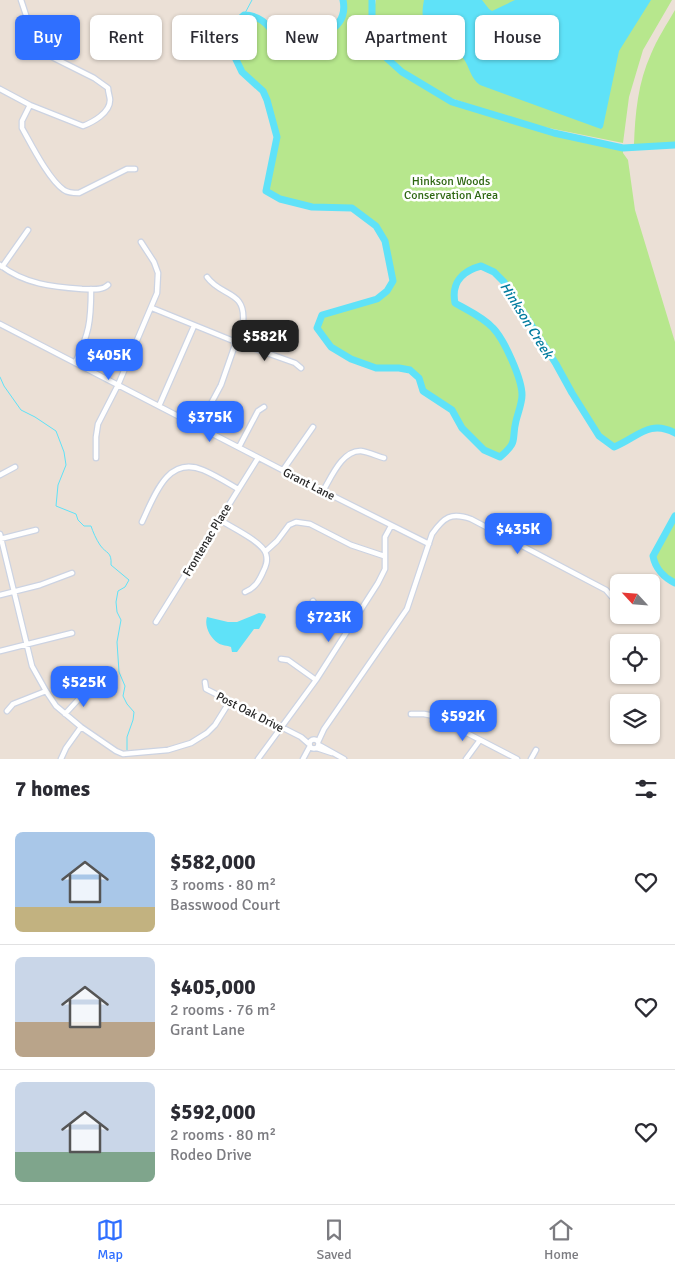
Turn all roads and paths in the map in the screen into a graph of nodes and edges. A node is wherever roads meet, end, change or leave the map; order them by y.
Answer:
1 (21, 0) edge
2 (0, 89) edge
3 (30, 105) junction
4 (136, 168) dead end
5 (28, 230) dead end
6 (141, 242) dead end
7 (1, 266) edge
8 (207, 277) dead end
9 (108, 284) dead end
10 (91, 289) junction
11 (152, 308) junction
12 (0, 324) edge
13 (194, 326) junction
14 (236, 342) junction
15 (75, 363) junction
16 (301, 368) dead end
17 (118, 385) junction
18 (158, 406) junction
19 (264, 407) dead end
20 (199, 426) junction
21 (313, 427) dead end
22 (239, 447) junction
23 (96, 458) dead end
24 (258, 458) junction
25 (384, 458) dead end
26 (15, 467) dead end
27 (283, 470) junction
28 (0, 475) edge
29 (238, 488) junction
30 (323, 491) junction
31 (220, 520) junction
32 (142, 522) dead end
33 (390, 526) junction
34 (36, 530) dead end
35 (0, 537) edge
36 (429, 544) junction
37 (266, 551) junction
38 (384, 556) junction
39 (72, 573) dead end
40 (15, 591) junction
41 (246, 592) dead end
42 (0, 595) edge
43 (610, 595) edge
44 (313, 601) dead end
45 (156, 622) dead end
46 (351, 626) junction
47 (72, 633) dead end
48 (27, 644) junction
49 (0, 651) edge
50 (281, 659) dead end
51 (316, 680) junction
52 (205, 682) dead end
53 (95, 688) dead end
54 (46, 691) junction
55 (230, 701) junction
56 (7, 711) dead end
57 (65, 714) junction
58 (411, 714) dead end
59 (81, 727) junction
60 (281, 728) junction
61 (480, 740) junction
62 (314, 744) junction
63 (536, 750) dead end
64 (304, 758) edge
65 (61, 759) edge
66 (258, 759) edge
67 (343, 759) edge
68 (466, 759) edge
69 (517, 759) edge
70 (531, 759) edge

1 - 3 street
2 - 3 street
3 - 4 street
5 - 7 street
6 - 11 street
7 - 10 street
8 - 14 street
9 - 10 street
10 - 15 street
11 - 13 street
11 - 17 street
12 - 15 street, Grant Lane
13 - 14 street
13 - 18 street
14 - 16 street
14 - 20 street
15 - 17 street, Grant Lane
17 - 18 street, Grant Lane
17 - 23 street
18 - 20 street, Grant Lane
19 - 22 street
20 - 22 street, Grant Lane
21 - 27 street
22 - 24 street, Grant Lane
24 - 27 street, Grant Lane
24 - 29 street, Frontenac Place
25 - 30 street
26 - 28 street
27 - 30 street, Grant Lane
29 - 31 street, Frontenac Place
29 - 32 street
30 - 33 street, Grant Lane
31 - 37 street
31 - 45 street, Frontenac Place
33 - 36 street, Grant Lane
33 - 38 street
34 - 35 street
35 - 40 street
36 - 43 street
36 - 62 street
37 - 38 street
37 - 41 street
38 - 46 street
39 - 40 street
40 - 42 street
40 - 48 street
44 - 46 street
46 - 51 street
47 - 48 street
48 - 49 street
48 - 54 street
50 - 51 street
51 - 60 street
52 - 55 street, Post Oak Drive
53 - 57 street
54 - 56 street
54 - 57 street
55 - 59 street
55 - 60 street, Post Oak Drive
57 - 59 street
58 - 61 street
59 - 65 street
60 - 62 street, Post Oak Drive
60 - 66 street
61 - 68 street
61 - 69 street
62 - 64 street
62 - 67 street, Post Oak Drive
63 - 70 street

